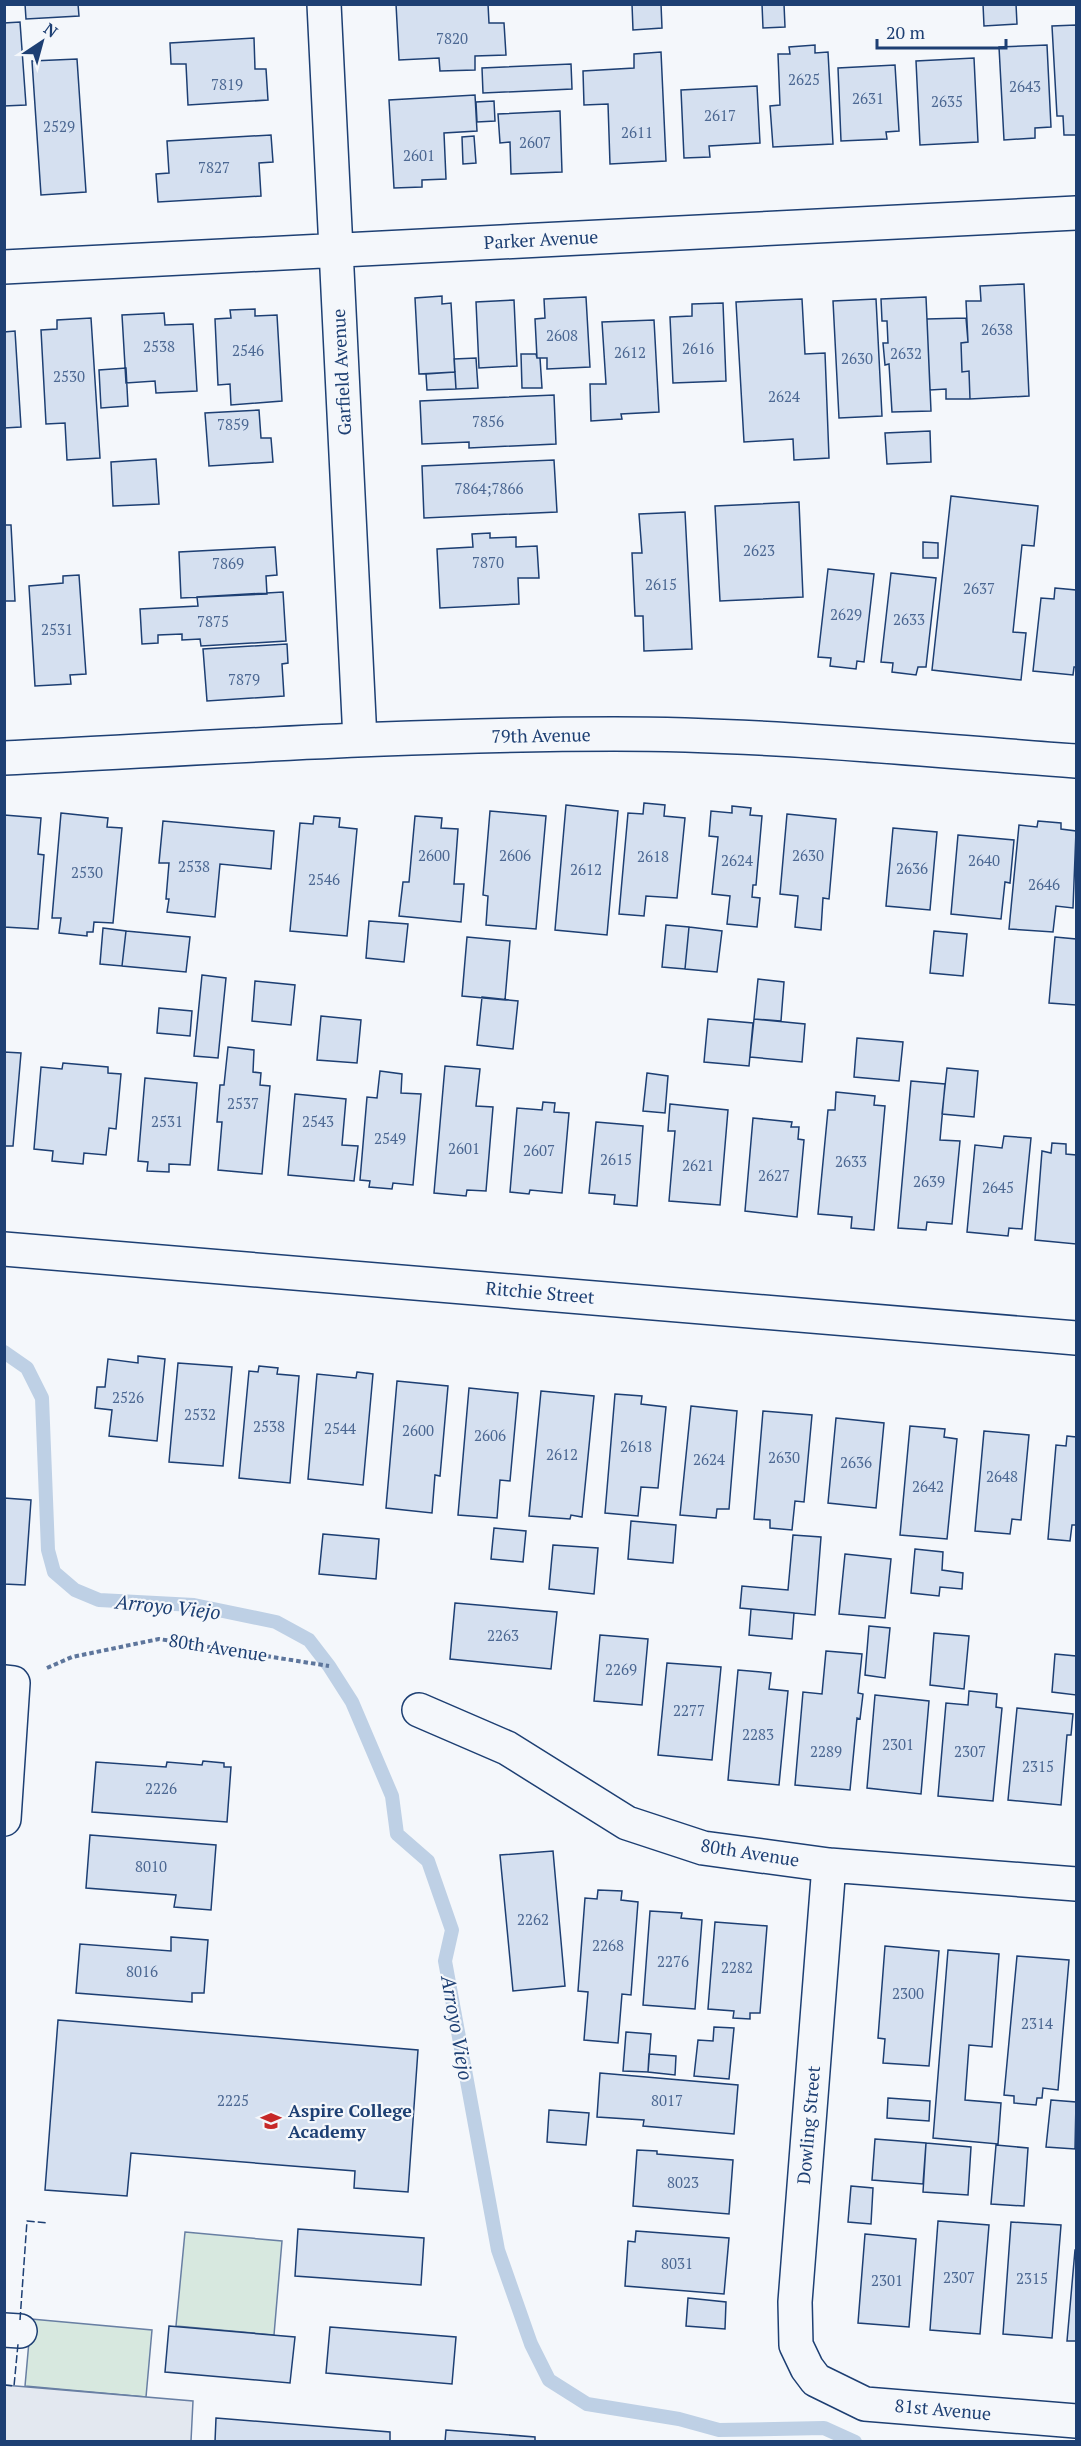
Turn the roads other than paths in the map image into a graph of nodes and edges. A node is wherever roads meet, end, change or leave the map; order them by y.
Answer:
1 (324, 4) edge
2 (1077, 213) edge
3 (337, 251) junction
4 (4, 267) edge
5 (360, 740) junction
6 (4, 758) edge
7 (1077, 761) edge
8 (4, 1249) edge
9 (1077, 1338) edge
10 (9, 1683) edge
11 (419, 1710) dead end
12 (4, 1819) edge
13 (829, 1865) junction
14 (1077, 1884) edge
15 (816, 2380) joint
16 (1077, 2421) edge

1 - 3 street, Garfield Avenue
2 - 3 street, Parker Avenue
3 - 4 street, Parker Avenue
3 - 5 street, Garfield Avenue
5 - 6 street, 79th Avenue
5 - 7 street, 79th Avenue
8 - 9 street, Ritchie Street
10 - 12 street
11 - 13 street, 80th Avenue
13 - 14 street, 80th Avenue
13 - 15 street, Dowling Street
15 - 16 street, 81st Avenue

